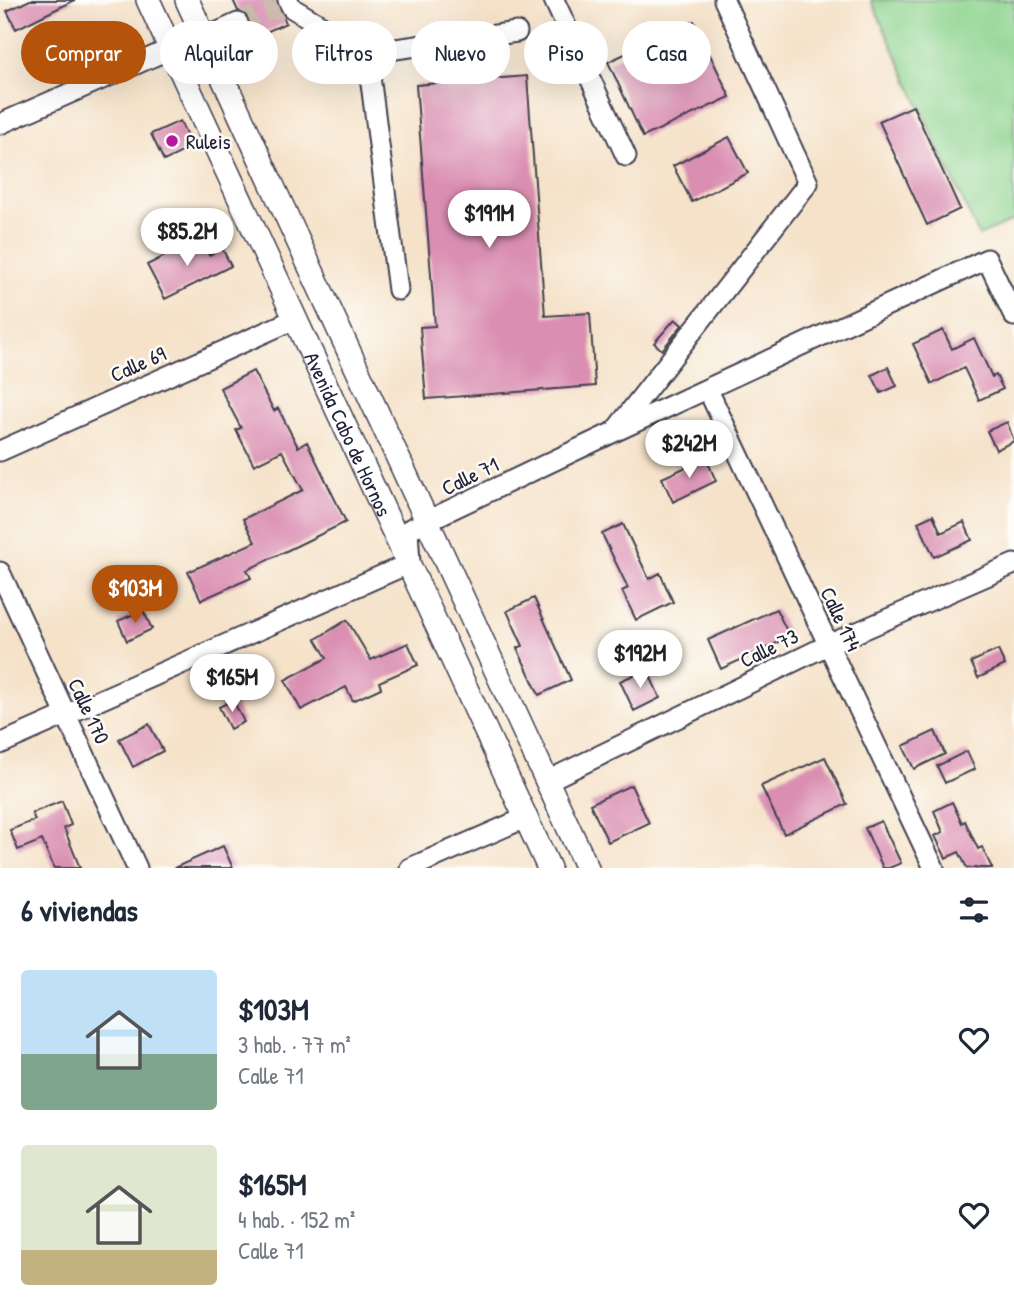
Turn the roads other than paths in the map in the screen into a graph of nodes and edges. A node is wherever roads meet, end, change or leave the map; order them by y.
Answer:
1 (148, 0) edge
2 (187, 0) edge
3 (554, 0) edge
4 (724, 0) edge
5 (293, 4) edge
6 (197, 21) edge
7 (319, 21) edge
8 (160, 27) edge
9 (517, 32) dead end
10 (397, 49) edge
11 (160, 54) edge
12 (186, 84) edge
13 (226, 84) edge
14 (371, 84) edge
15 (0, 124) edge
16 (626, 156) dead end
17 (398, 290) dead end
18 (1014, 316) edge
19 (295, 319) junction
20 (708, 390) junction
21 (616, 431) junction
22 (0, 451) edge
23 (427, 522) junction
24 (410, 563) junction
25 (1014, 564) edge
26 (0, 572) edge
27 (828, 645) junction
28 (66, 714) junction
29 (0, 744) edge
30 (547, 781) junction
31 (525, 818) junction
32 (137, 868) edge
33 (410, 868) edge
34 (549, 868) edge
35 (587, 868) edge
36 (934, 868) edge

1 - 8 main road, Avenida Cabo de Hornos
2 - 6 main road, Avenida Cabo de Hornos
3 - 16 street
4 - 21 street
5 - 7 street
9 - 10 street
11 - 15 street
12 - 19 main road, Avenida Cabo de Hornos
13 - 23 main road, Avenida Cabo de Hornos
14 - 17 street
18 - 20 street, Calle 71
19 - 22 street, Calle 69
19 - 24 main road, Avenida Cabo de Hornos
20 - 21 street, Calle 71
20 - 27 street, Calle 174
21 - 23 street, Calle 71
23 - 24 street, Calle 71
23 - 30 main road, Avenida Cabo de Hornos
24 - 28 street
24 - 31 main road, Avenida Cabo de Hornos
25 - 27 street, Calle 73
26 - 28 street, Calle 170
27 - 30 street, Calle 73
27 - 36 street, Calle 174
28 - 29 street
28 - 32 street, Calle 170
30 - 35 main road, Avenida Cabo de Hornos
31 - 33 street
31 - 34 main road, Avenida Cabo de Hornos

